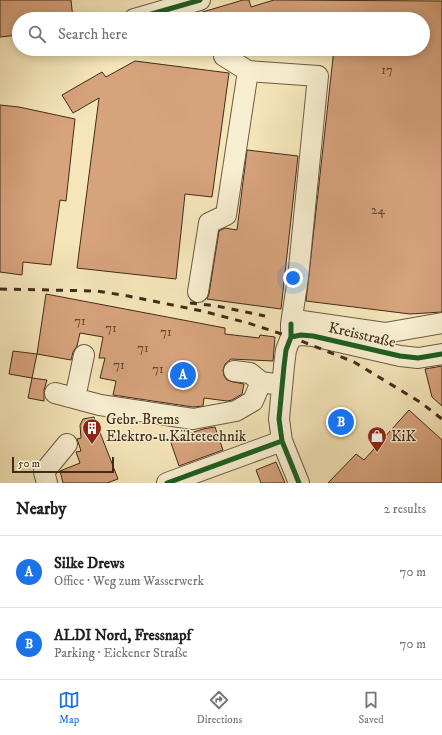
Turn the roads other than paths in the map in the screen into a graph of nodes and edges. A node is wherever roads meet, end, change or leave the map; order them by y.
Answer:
1 (200, 0) edge
2 (158, 12) edge
3 (224, 56) dead end
4 (248, 71) junction
5 (198, 292) dead end
6 (442, 323) edge
7 (291, 327) junction
8 (442, 354) edge
9 (84, 355) dead end
10 (234, 371) dead end
11 (261, 382) junction
12 (281, 385) junction
13 (55, 393) dead end
14 (76, 398) junction
15 (282, 441) junction
16 (66, 444) dead end
17 (47, 483) edge
18 (167, 483) edge
19 (299, 483) edge

1 - 2 street
3 - 4 street
4 - 5 street
4 - 7 street
6 - 7 street
7 - 8 street, Kreisstraße
7 - 12 street
9 - 14 street
10 - 11 street
11 - 12 street
11 - 14 street
12 - 15 street
13 - 14 street
15 - 18 street
15 - 19 street
16 - 17 street

